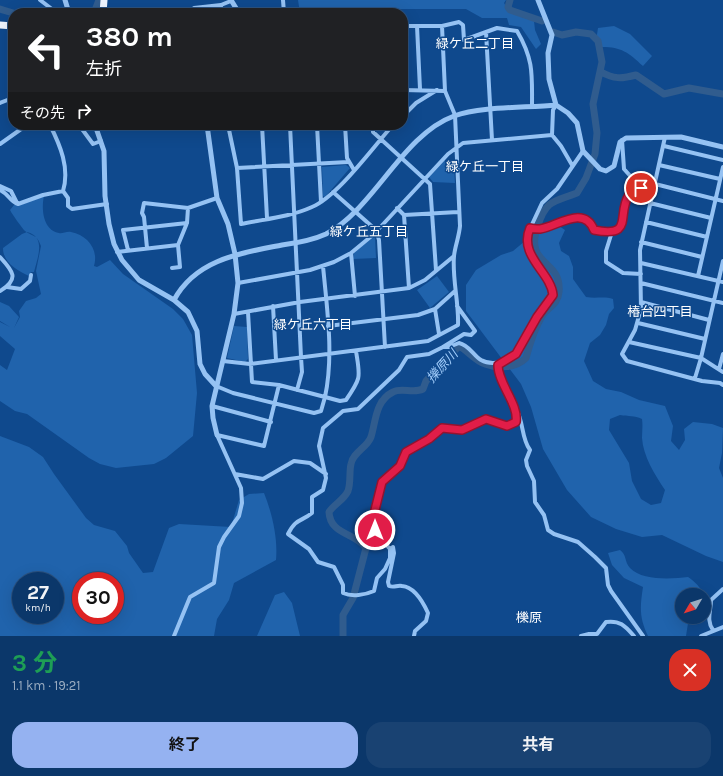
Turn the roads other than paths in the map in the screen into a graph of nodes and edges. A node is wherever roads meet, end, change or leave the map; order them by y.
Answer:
1 (40, 0) edge
2 (231, 0) edge
3 (538, 0) edge
4 (221, 5) joint
5 (51, 8) edge
6 (194, 8) edge
7 (408, 26) edge
8 (417, 26) junction
9 (442, 26) junction
10 (486, 32) junction
11 (420, 89) junction
12 (408, 90) edge
13 (437, 90) junction
14 (445, 91) junction
15 (556, 105) junction
16 (532, 107) junction
17 (490, 110) junction
18 (408, 111) edge
19 (455, 116) junction
20 (19, 130) edge
21 (52, 130) edge
22 (83, 130) edge
23 (97, 130) edge
24 (208, 130) edge
25 (229, 130) edge
26 (262, 130) edge
27 (290, 130) edge
28 (317, 130) edge
29 (345, 130) edge
30 (373, 130) edge
31 (389, 130) edge
32 (552, 135) junction
33 (665, 136) junction
34 (381, 138) junction
35 (492, 140) junction
36 (622, 140) junction
37 (100, 141) junction
38 (0, 144) edge
39 (664, 146) junction
40 (723, 147) edge
41 (456, 149) junction
42 (585, 153) junction
43 (402, 158) junction
44 (723, 160) edge
45 (348, 162) junction
46 (319, 164) junction
47 (292, 165) junction
48 (572, 165) junction
49 (660, 165) junction
50 (264, 166) junction
51 (723, 167) edge
52 (237, 168) junction
53 (354, 170) junction
54 (424, 179) junction
55 (720, 179) junction
56 (655, 184) junction
57 (0, 186) edge
58 (0, 190) edge
59 (63, 191) junction
60 (333, 192) junction
61 (634, 196) junction
62 (217, 198) junction
63 (716, 199) junction
64 (723, 201) edge
65 (322, 202) junction
66 (651, 202) junction
67 (18, 204) junction
68 (107, 204) junction
69 (188, 208) junction
70 (397, 208) junction
71 (355, 211) junction
72 (458, 212) junction
73 (431, 213) junction
74 (294, 214) junction
75 (404, 215) junction
76 (268, 218) junction
77 (711, 218) junction
78 (646, 222) junction
79 (187, 223) junction
80 (144, 227) junction
81 (534, 229) junction
82 (376, 230) junction
83 (609, 233) junction
84 (707, 237) junction
85 (641, 242) junction
86 (295, 243) junction
87 (178, 245) junction
88 (147, 248) junction
89 (128, 250) junction
90 (118, 252) junction
91 (351, 253) junction
92 (235, 254) junction
93 (454, 256) junction
94 (702, 257) junction
95 (0, 258) edge
96 (723, 261) edge
97 (641, 263) junction
98 (323, 266) junction
99 (172, 268) dead end
100 (436, 270) junction
101 (297, 272) junction
102 (641, 274) junction
103 (31, 275) dead end
104 (698, 276) junction
105 (721, 281) edge
106 (238, 283) junction
107 (641, 283) junction
108 (7, 287) junction
109 (408, 288) junction
110 (0, 291) edge
111 (455, 291) junction
112 (381, 292) junction
113 (355, 296) junction
114 (174, 300) junction
115 (326, 300) junction
116 (714, 301) junction
117 (300, 302) junction
118 (641, 302) junction
119 (723, 303) edge
120 (274, 306) junction
121 (456, 306) junction
122 (435, 309) junction
123 (248, 312) junction
124 (234, 314) junction
125 (709, 320) junction
126 (382, 321) junction
127 (638, 323) junction
128 (328, 326) junction
129 (439, 334) junction
130 (705, 339) junction
131 (629, 342) junction
132 (385, 347) junction
133 (443, 347) junction
134 (356, 351) junction
135 (329, 354) junction
136 (723, 354) edge
137 (301, 357) junction
138 (701, 358) junction
139 (276, 360) junction
140 (223, 361) junction
141 (250, 364) junction
142 (498, 365) junction
143 (721, 370) edge
144 (695, 378) junction
145 (279, 385) junction
146 (723, 385) edge
147 (216, 386) junction
148 (297, 390) junction
149 (325, 398) junction
150 (275, 403) junction
151 (512, 404) junction
152 (212, 406) junction
153 (271, 422) junction
154 (217, 435) junction
155 (235, 474) junction
156 (326, 474) junction
157 (390, 549) junction
158 (723, 589) edge
159 (723, 627) edge
160 (713, 630) junction
161 (174, 636) edge
162 (414, 636) edge
163 (581, 636) edge
164 (634, 636) edge
165 (643, 636) edge
166 (701, 636) edge

1 - 5 street
2 - 4 street
3 - 15 street
4 - 6 street
7 - 8 street
8 - 9 street
8 - 11 street
9 - 10 street
9 - 14 street
10 - 16 street
10 - 17 street
11 - 12 street
11 - 13 street
13 - 14 street
13 - 18 street
14 - 19 street
15 - 16 street
15 - 32 street
15 - 42 street
16 - 17 street
17 - 19 street
17 - 35 street
19 - 41 street
19 - 43 street
20 - 38 street
21 - 59 street
22 - 37 street
23 - 37 street
24 - 62 street
25 - 52 street
26 - 50 street
27 - 47 street
28 - 46 street
29 - 45 street
30 - 34 street
31 - 34 street
32 - 35 street
32 - 48 street
33 - 36 street
33 - 39 street
33 - 40 street
34 - 43 street
34 - 53 street
35 - 41 street
36 - 42 street
36 - 61 street
37 - 68 street
39 - 44 street
39 - 49 street
41 - 54 street
41 - 72 street
42 - 48 street
43 - 54 street
43 - 71 street
45 - 46 street
45 - 53 street
46 - 47 street
46 - 65 street
47 - 50 street
47 - 74 street
48 - 81 street
49 - 55 street
49 - 56 street
50 - 52 street
50 - 76 street
51 - 55 street
52 - 76 street
53 - 60 street
54 - 70 street
54 - 73 street
55 - 63 street
56 - 63 street
56 - 66 street
57 - 67 street
58 - 67 street
59 - 67 street
59 - 68 street
60 - 65 street
60 - 71 street
61 - 66 street
61 - 83 street
62 - 69 street
62 - 92 street
63 - 64 street
63 - 77 street
65 - 74 street
66 - 77 street
66 - 78 street
68 - 90 street
69 - 79 street
69 - 80 street
70 - 75 street
70 - 82 street
71 - 82 street
71 - 86 street
72 - 73 street
72 - 93 street
73 - 75 street
73 - 100 street
74 - 76 street
74 - 86 street
75 - 109 street
77 - 84 street
78 - 84 street
78 - 85 street
79 - 80 street
79 - 87 street
80 - 88 street
80 - 89 street
81 - 83 street
81 - 142 street
82 - 91 street
82 - 112 street
83 - 102 street
84 - 94 street
85 - 94 street
85 - 97 street
86 - 92 street
86 - 101 street
87 - 88 street
87 - 99 street
88 - 89 street
89 - 90 street
90 - 114 street
91 - 98 street
91 - 113 street
92 - 106 street
92 - 114 street
93 - 100 street
93 - 111 street
94 - 104 street
95 - 108 street
96 - 105 street
97 - 102 street
97 - 104 street
98 - 101 street
98 - 115 street
100 - 109 street
101 - 106 street
101 - 117 street
102 - 107 street
103 - 108 street
104 - 105 street
105 - 116 street
106 - 124 street
107 - 116 street
107 - 118 street
108 - 110 street
109 - 112 street
111 - 121 street
111 - 122 street
112 - 113 street
112 - 126 street
113 - 115 street
114 - 147 street
115 - 117 street
115 - 128 street
116 - 119 street
116 - 125 street
117 - 120 street
117 - 137 street
118 - 125 street
118 - 127 street
120 - 123 street
120 - 139 street
121 - 129 street
121 - 133 street
122 - 126 street
122 - 129 street
123 - 124 street
123 - 141 street
124 - 140 street
125 - 130 street
126 - 128 street
126 - 132 street
127 - 130 street
127 - 131 street
128 - 135 street
129 - 132 street
130 - 138 street
131 - 138 street
131 - 144 street
132 - 134 street
133 - 142 street
133 - 156 street
134 - 135 street
134 - 149 street
135 - 137 street
135 - 149 street
136 - 143 street
137 - 139 street
137 - 148 street
138 - 143 street
138 - 144 street
139 - 141 street
140 - 141 street
140 - 147 street
141 - 145 street
142 - 151 street
144 - 146 street
145 - 148 street
145 - 150 street
147 - 150 street
147 - 152 street
148 - 149 street
149 - 150 street
150 - 153 street
151 - 157 street
151 - 165 street
152 - 153 street
152 - 154 street
153 - 154 street
154 - 155 street
155 - 156 street
155 - 161 street
156 - 157 street
157 - 162 street
158 - 160 street
159 - 160 street
160 - 166 street
163 - 164 street

